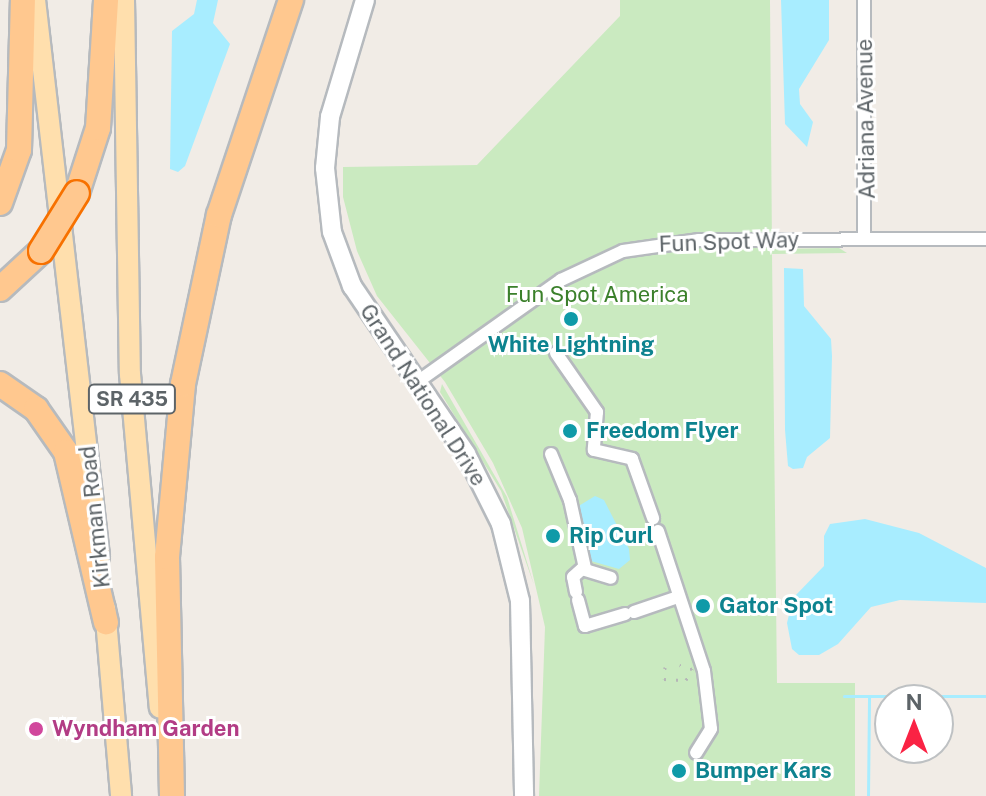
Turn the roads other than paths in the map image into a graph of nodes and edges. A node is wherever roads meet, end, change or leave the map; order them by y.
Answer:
1 (23, 0) edge
2 (35, 0) edge
3 (106, 0) edge
4 (124, 0) edge
5 (291, 0) edge
6 (365, 0) edge
7 (864, 0) edge
8 (0, 203) edge
9 (864, 238) junction
10 (986, 239) edge
11 (0, 289) edge
12 (556, 353) dead end
13 (416, 383) junction
14 (0, 384) edge
15 (551, 454) dead end
16 (653, 518) dead end
17 (658, 531) dead end
18 (585, 568) junction
19 (611, 578) dead end
20 (678, 597) junction
21 (106, 622) junction
22 (696, 753) dead end
23 (121, 796) edge
24 (170, 796) edge
25 (524, 796) edge

1 - 8 highway
2 - 21 main road, Kirkman Road / SR 435
3 - 11 highway, bridge
4 - 24 main road, Kirkman Road / SR 435
5 - 24 highway
6 - 13 street, Grand National Drive
7 - 9 street, Adriana Avenue
9 - 10 street, Fun Spot Way
9 - 13 street, Fun Spot Way
12 - 16 street
13 - 25 street, Grand National Drive
14 - 21 highway
15 - 18 street
17 - 20 street
18 - 19 street
18 - 20 street
20 - 22 street
21 - 23 main road, Kirkman Road / SR 435

